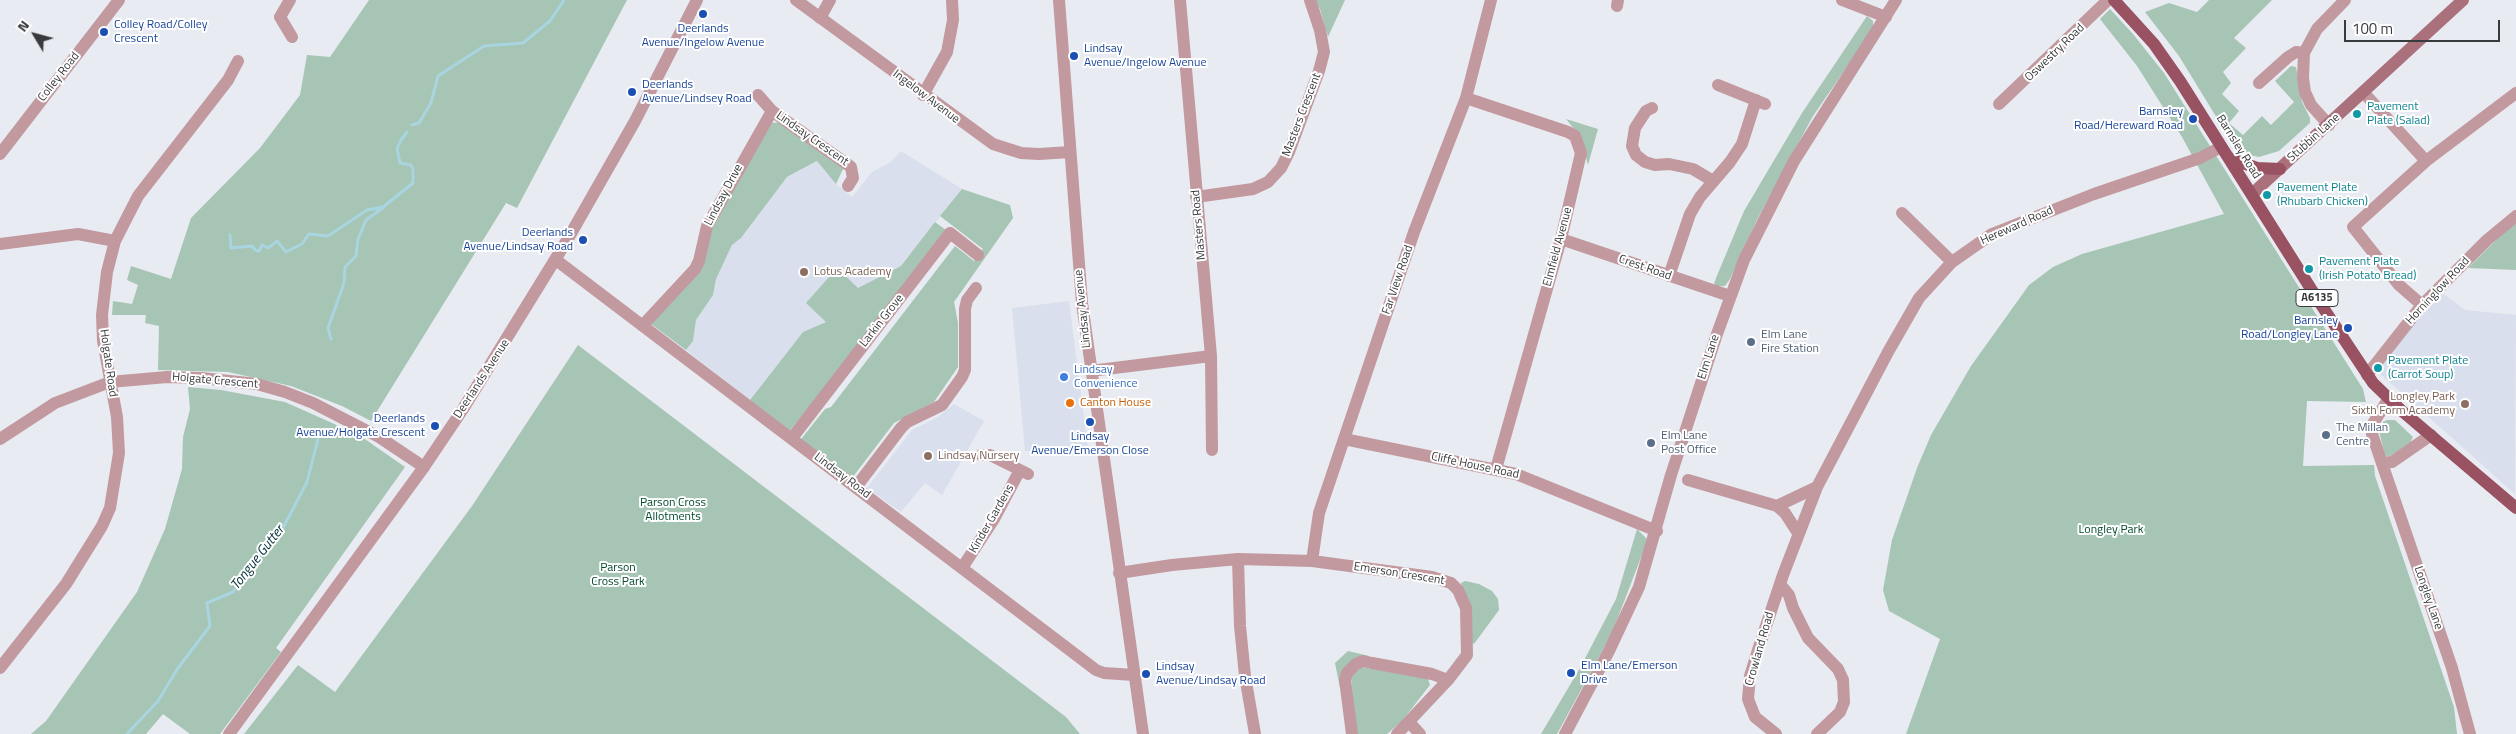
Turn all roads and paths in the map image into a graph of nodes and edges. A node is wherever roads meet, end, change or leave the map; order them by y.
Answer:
1 (119, 0) edge
2 (290, 0) edge
3 (697, 0) edge
4 (796, 0) edge
5 (830, 0) edge
6 (952, 0) edge
7 (1059, 0) edge
8 (1180, 0) edge
9 (1310, 0) edge
10 (1491, 0) edge
11 (1842, 0) edge
12 (1896, 0) edge
13 (2108, 0) edge
14 (2114, 0) edge
15 (2346, 0) edge
16 (2463, 0) edge
17 (1886, 17) junction
18 (820, 18) junction
19 (292, 37) dead end
20 (2304, 53) junction
21 (238, 61) dead end
22 (2259, 83) dead end
23 (1718, 85) dead end
24 (2364, 93) junction
25 (2516, 93) edge
26 (758, 95) dead end
27 (923, 95) junction
28 (1466, 98) junction
29 (1999, 104) dead end
30 (1652, 108) dead end
31 (772, 111) junction
32 (2329, 125) junction
33 (2222, 147) junction
34 (1070, 152) junction
35 (0, 154) edge
36 (2229, 158) junction
37 (2426, 161) junction
38 (2280, 169) junction
39 (1713, 181) junction
40 (848, 186) dead end
41 (2252, 194) junction
42 (1196, 197) junction
43 (1902, 213) dead end
44 (2516, 216) edge
45 (1561, 239) junction
46 (115, 241) junction
47 (0, 244) edge
48 (978, 255) dead end
49 (556, 260) junction
50 (1952, 262) junction
51 (1669, 276) junction
52 (976, 288) dead end
53 (1730, 296) junction
54 (2422, 305) junction
55 (643, 325) junction
56 (1210, 356) junction
57 (1090, 371) junction
58 (2368, 375) junction
59 (110, 382) junction
60 (2389, 398) junction
61 (2431, 435) junction
62 (0, 438) edge
63 (792, 438) junction
64 (1344, 439) junction
65 (1212, 450) dead end
66 (981, 455) dead end
67 (2384, 463) junction
68 (424, 467) junction
69 (1496, 470) junction
70 (1688, 480) dead end
71 (1817, 486) junction
72 (856, 487) junction
73 (1777, 506) junction
74 (2516, 508) edge
75 (1657, 531) junction
76 (1798, 534) junction
77 (1238, 559) junction
78 (1312, 562) junction
79 (962, 568) junction
80 (1119, 573) junction
81 (1780, 584) junction
82 (0, 668) edge
83 (1134, 675) junction
84 (1448, 680) junction
85 (1410, 723) junction
86 (229, 734) edge
87 (1143, 734) edge
88 (1255, 734) edge
89 (1352, 734) edge
90 (1397, 734) edge
91 (1420, 734) edge
92 (1565, 734) edge
93 (1776, 734) edge
94 (1817, 734) edge
95 (2470, 734) edge

1 - 35 street, Colley Road
2 - 19 street
3 - 49 street, Deerlands Avenue
4 - 18 street, Ingelow Avenue
5 - 18 street
6 - 27 street
7 - 34 street, Lindsay Avenue
8 - 42 street, Masters Road
9 - 42 street, Masters Crescent
10 - 28 street, Far View Road
11 - 17 street
12 - 17 street, Elm Lane
13 - 29 street, Oswestry Road
14 - 33 main road, Barnsley Road / A6135
15 - 20 street
16 - 24 main road, Stubbin Lane
17 - 53 street, Elm Lane
18 - 27 street, Ingelow Avenue
20 - 22 street
20 - 32 street
21 - 46 street, Holgate Road
23 - 39 street
24 - 32 main road, Stubbin Lane
24 - 37 street
25 - 37 street
26 - 31 street, Lindsay Crescent
27 - 34 street, Ingelow Avenue
28 - 45 street, Elmfield Avenue
28 - 64 street, Far View Road
30 - 39 street
31 - 40 street, Lindsay Crescent
31 - 55 street, Lindsay Drive
32 - 38 main road, Stubbin Lane
33 - 36 main road, Barnsley Road / A6135
33 - 50 street, Hereward Road
34 - 57 street, Lindsay Avenue
36 - 38 main road
36 - 41 main road, Barnsley Road / A6135
37 - 54 street
38 - 41 main road, Stubbin Lane
39 - 51 street
41 - 58 main road, Barnsley Road / A6135
42 - 56 street, Masters Road
43 - 50 street
44 - 54 street, Horninglow Road
45 - 51 street, Crest Road
45 - 69 street, Elmfield Avenue
46 - 47 street
46 - 59 street, Holgate Road
48 - 63 street, Larkin Grove
49 - 55 street, Lindsay Road
49 - 68 street, Deerlands Avenue
50 - 71 street, Hereward Road
51 - 53 street, Crest Road
52 - 72 street
53 - 75 street, Elm Lane
54 - 58 street, Horninglow Road
55 - 63 street, Lindsay Road
56 - 57 street
56 - 65 street, Masters Road
57 - 80 street, Lindsay Avenue
58 - 60 main road, Barnsley Road / A6135
59 - 62 street, Holgate Crescent
59 - 68 street, Holgate Crescent
59 - 82 street, Holgate Road
60 - 61 main road, Barnsley Road / A6135
60 - 67 street, Longley Lane
61 - 67 street
61 - 74 main road, Barnsley Road / A6135
63 - 72 street, Lindsay Road
64 - 69 street, Cliffe House Road
64 - 78 street, Far View Road
66 - 79 street, Kinder Gardens
67 - 95 street, Longley Lane
68 - 86 street, Deerlands Avenue
69 - 75 street, Cliffe House Road
70 - 73 street
71 - 73 street
71 - 76 street, Hereward Road
72 - 79 street, Lindsay Road
73 - 76 street
75 - 92 street, Elm Lane
76 - 81 street, Crowland Road
77 - 78 street, Emerson Crescent
77 - 80 street, Emerson Crescent
77 - 88 street
78 - 84 street, Emerson Crescent
79 - 83 street, Lindsay Road
80 - 83 street, Lindsay Avenue
81 - 93 street, Crowland Road
81 - 94 street, Crowland Road
83 - 87 street, Lindsay Avenue
84 - 85 street, Emerson Crescent
84 - 89 street
85 - 90 street, Emerson Crescent
85 - 91 street

